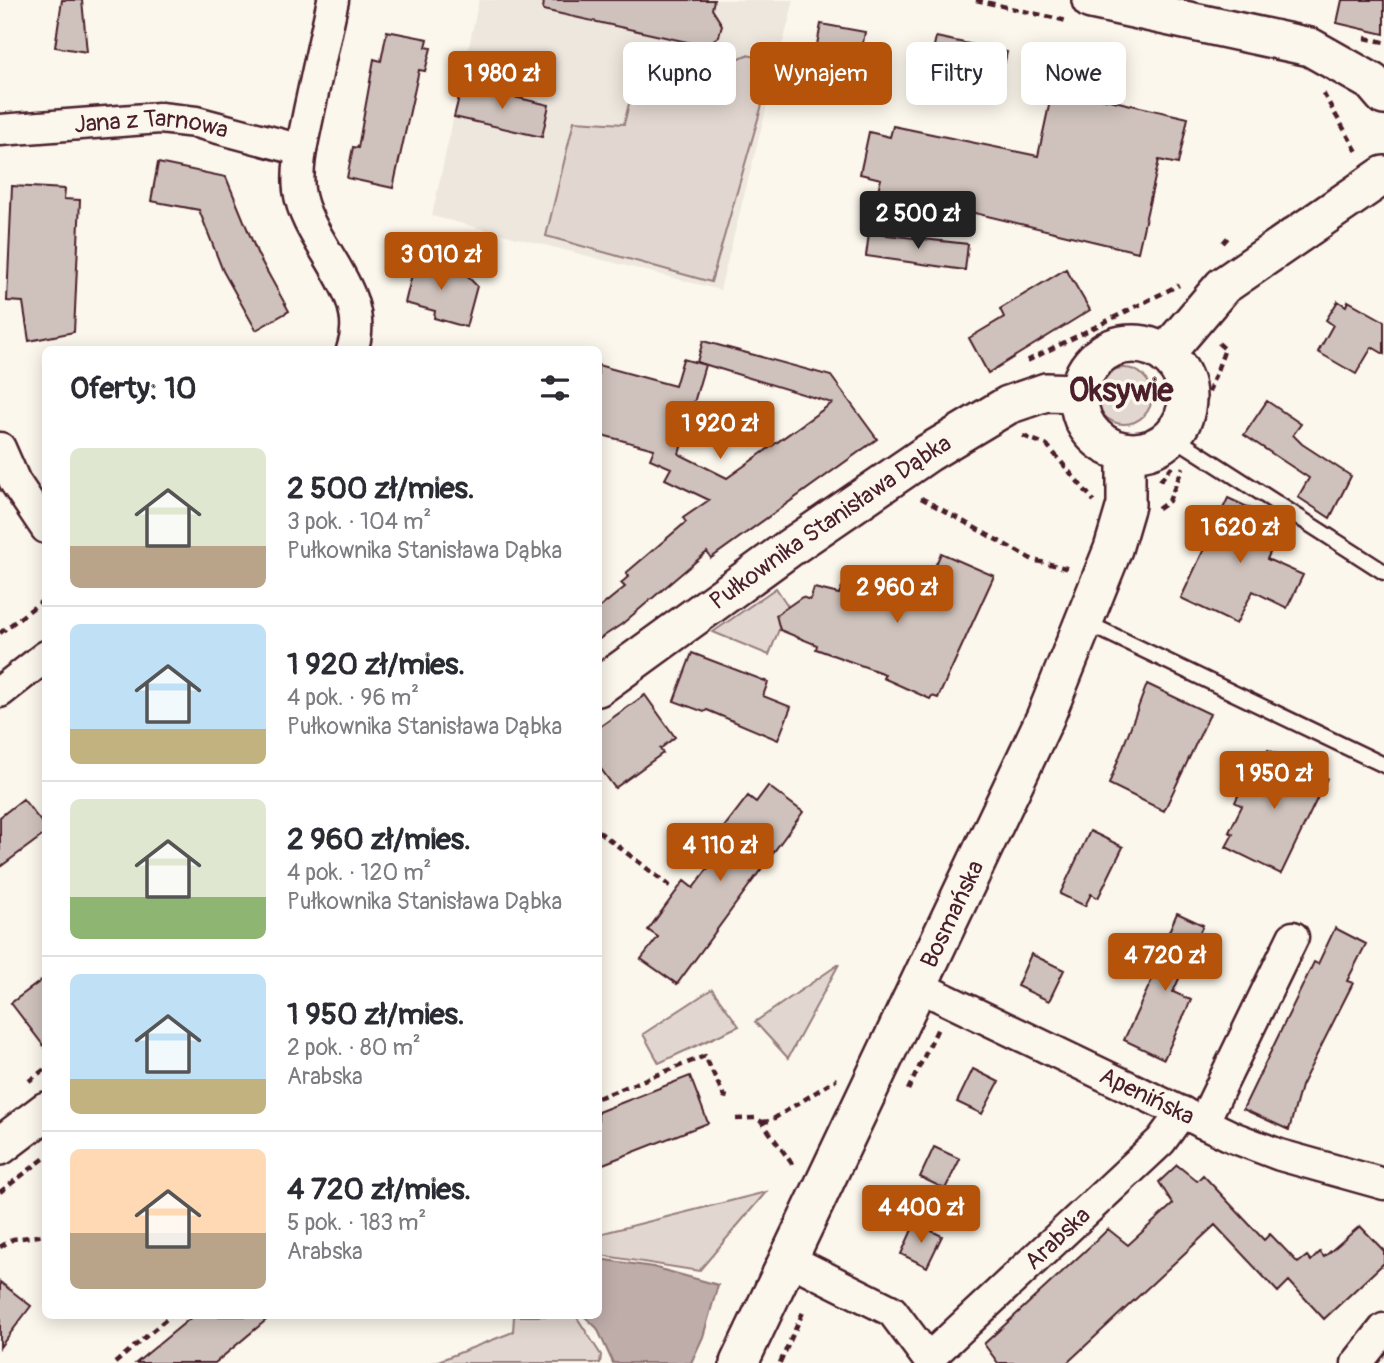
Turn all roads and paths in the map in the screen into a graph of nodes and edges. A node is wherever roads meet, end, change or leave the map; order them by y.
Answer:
1 (333, 0) edge
2 (1091, 0) edge
3 (1318, 83) dead end
4 (1384, 96) edge
5 (0, 130) edge
6 (1351, 145) dead end
7 (301, 150) junction
8 (1384, 175) edge
9 (1161, 296) dead end
10 (353, 346) edge
11 (1225, 349) dead end
12 (1165, 354) junction
13 (1026, 362) dead end
14 (1078, 393) junction
15 (1021, 436) dead end
16 (1180, 440) junction
17 (0, 448) edge
18 (1126, 453) junction
19 (1157, 485) dead end
20 (916, 491) dead end
21 (1158, 497) dead end
22 (1091, 501) dead end
23 (42, 521) edge
24 (1074, 570) dead end
25 (1384, 572) edge
26 (42, 601) edge
27 (1085, 622) junction
28 (0, 633) edge
29 (42, 659) edge
30 (602, 684) edge
31 (0, 692) edge
32 (1384, 765) edge
33 (602, 834) edge
34 (670, 886) dead end
35 (1293, 937) dead end
36 (919, 986) junction
37 (839, 1078) dead end
38 (602, 1096) edge
39 (731, 1098) dead end
40 (42, 1114) edge
41 (1193, 1117) junction
42 (736, 1119) dead end
43 (762, 1122) junction
44 (0, 1146) edge
45 (42, 1160) edge
46 (798, 1170) dead end
47 (1384, 1184) edge
48 (0, 1192) edge
49 (42, 1235) edge
50 (0, 1247) edge
51 (789, 1259) junction
52 (166, 1319) edge
53 (1384, 1329) edge
54 (929, 1361) edge
55 (115, 1363) edge
56 (739, 1363) edge
57 (1357, 1363) edge

1 - 7 street
2 - 4 street
3 - 6 path
5 - 7 street, Jana z Tarnowa
7 - 10 street
8 - 12 street
9 - 13 path
11 - 16 path
12 - 14 street
12 - 16 street
14 - 18 street
14 - 30 street, Pułkownika Stanisława Dąbka
15 - 22 path
16 - 18 street
16 - 19 path
16 - 21 path
16 - 25 lane
17 - 23 street
18 - 27 street, Bosmańska
20 - 24 path
26 - 28 path
27 - 32 lane
27 - 36 street, Bosmańska
29 - 31 street
33 - 34 path
35 - 41 street, Arabska
36 - 41 street, Apenińska
36 - 51 street, Bosmańska
37 - 43 path
38 - 39 path
40 - 44 street
41 - 47 street, Apenińska
41 - 54 street, Arabska
42 - 43 path
43 - 46 path
45 - 48 path
49 - 50 path
51 - 54 street
51 - 56 street, Bosmańska
52 - 55 path
53 - 57 street

